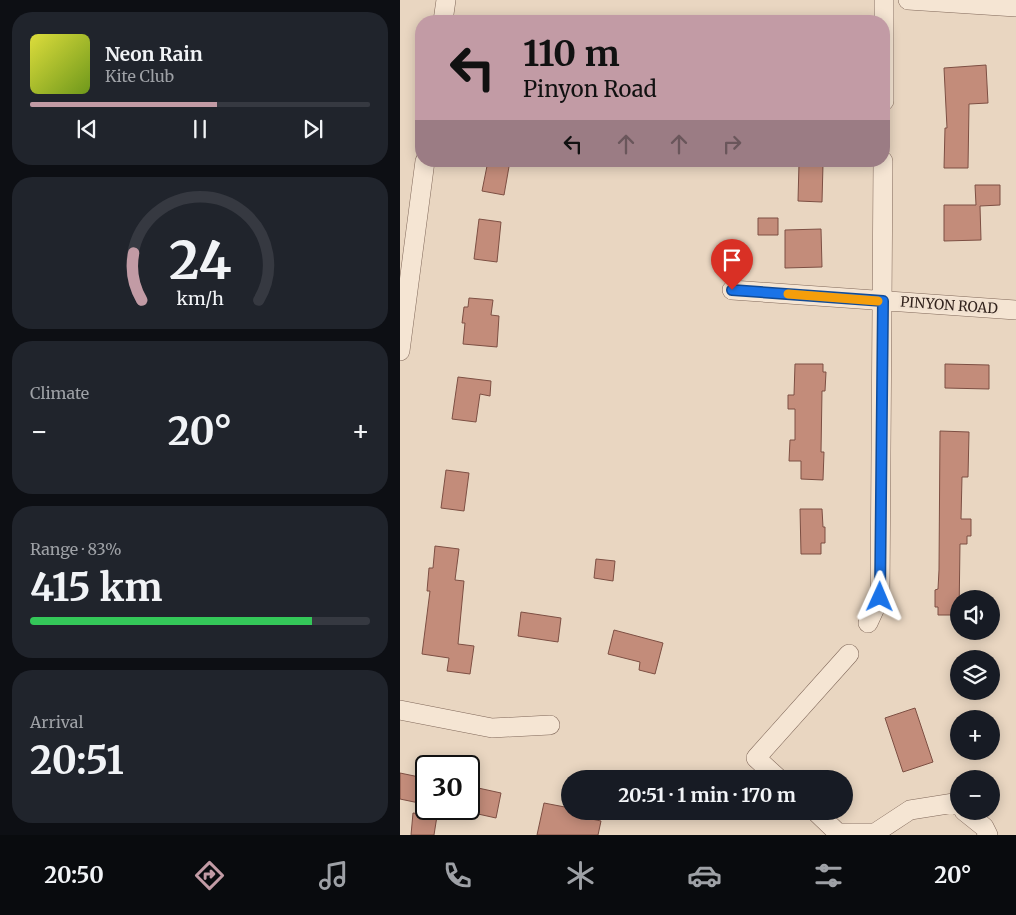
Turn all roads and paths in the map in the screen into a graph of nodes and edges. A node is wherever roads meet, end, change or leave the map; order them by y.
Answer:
1 (446, 0) edge
2 (884, 0) edge
3 (908, 0) edge
4 (1016, 7) edge
5 (444, 15) edge
6 (884, 15) edge
7 (424, 167) edge
8 (883, 167) edge
9 (732, 290) dead end
10 (883, 301) junction
11 (1016, 310) edge
12 (400, 351) edge
13 (868, 623) dead end
14 (848, 654) dead end
15 (400, 710) edge
16 (550, 725) dead end
17 (769, 770) edge
18 (950, 804) edge
19 (825, 820) edge
20 (975, 820) edge
21 (988, 835) edge

1 - 5 street
2 - 6 street
3 - 4 street
7 - 12 street
8 - 10 street
9 - 10 street, PINYON ROAD
10 - 11 street, PINYON ROAD
10 - 13 street
14 - 17 street
15 - 16 street
18 - 19 street
20 - 21 street

